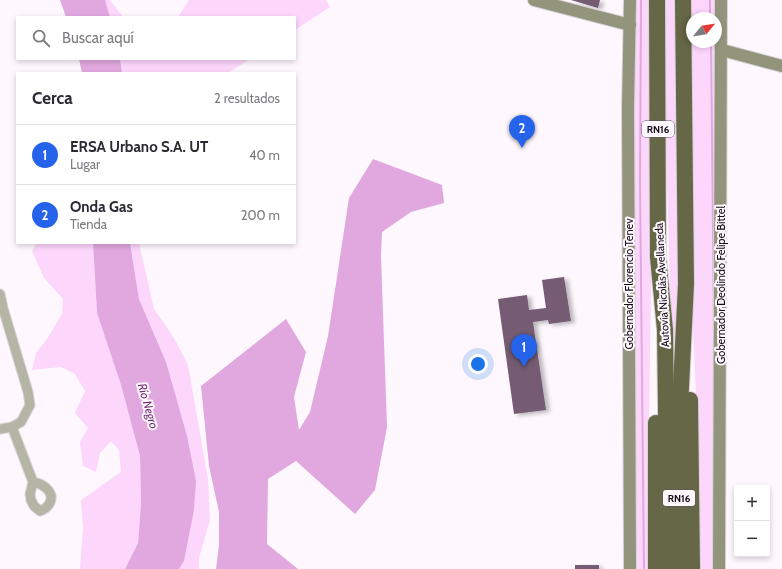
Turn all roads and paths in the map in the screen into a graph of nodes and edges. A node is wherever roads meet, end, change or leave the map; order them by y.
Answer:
1 (534, 0) edge
2 (630, 0) edge
3 (657, 0) edge
4 (684, 0) edge
5 (721, 0) edge
6 (630, 25) junction
7 (722, 50) junction
8 (782, 66) edge
9 (658, 257) junction
10 (686, 284) junction
11 (0, 294) edge
12 (12, 427) junction
13 (0, 429) edge
14 (33, 482) dead end
15 (630, 569) edge
16 (656, 569) edge
17 (668, 569) edge
18 (679, 569) edge
19 (692, 569) edge
20 (719, 569) edge

1 - 6 street
2 - 6 street, Gobernador Florencio Tenev
3 - 9 highway, Autovía Nicolás Avellaneda / RN16
4 - 10 highway, Autovía Nicolás Avellaneda / RN16
5 - 7 street, Gobernador Deolindo Felipe Bittel
6 - 15 street, Gobernador Florencio Tenev
7 - 8 street
7 - 20 street, Gobernador Deolindo Felipe Bittel
9 - 16 highway
9 - 17 highway, Autovía Nicolás Avellaneda / RN16
10 - 18 highway, Autovía Nicolás Avellaneda / RN16
10 - 19 highway
11 - 12 street
12 - 13 street
12 - 14 street

